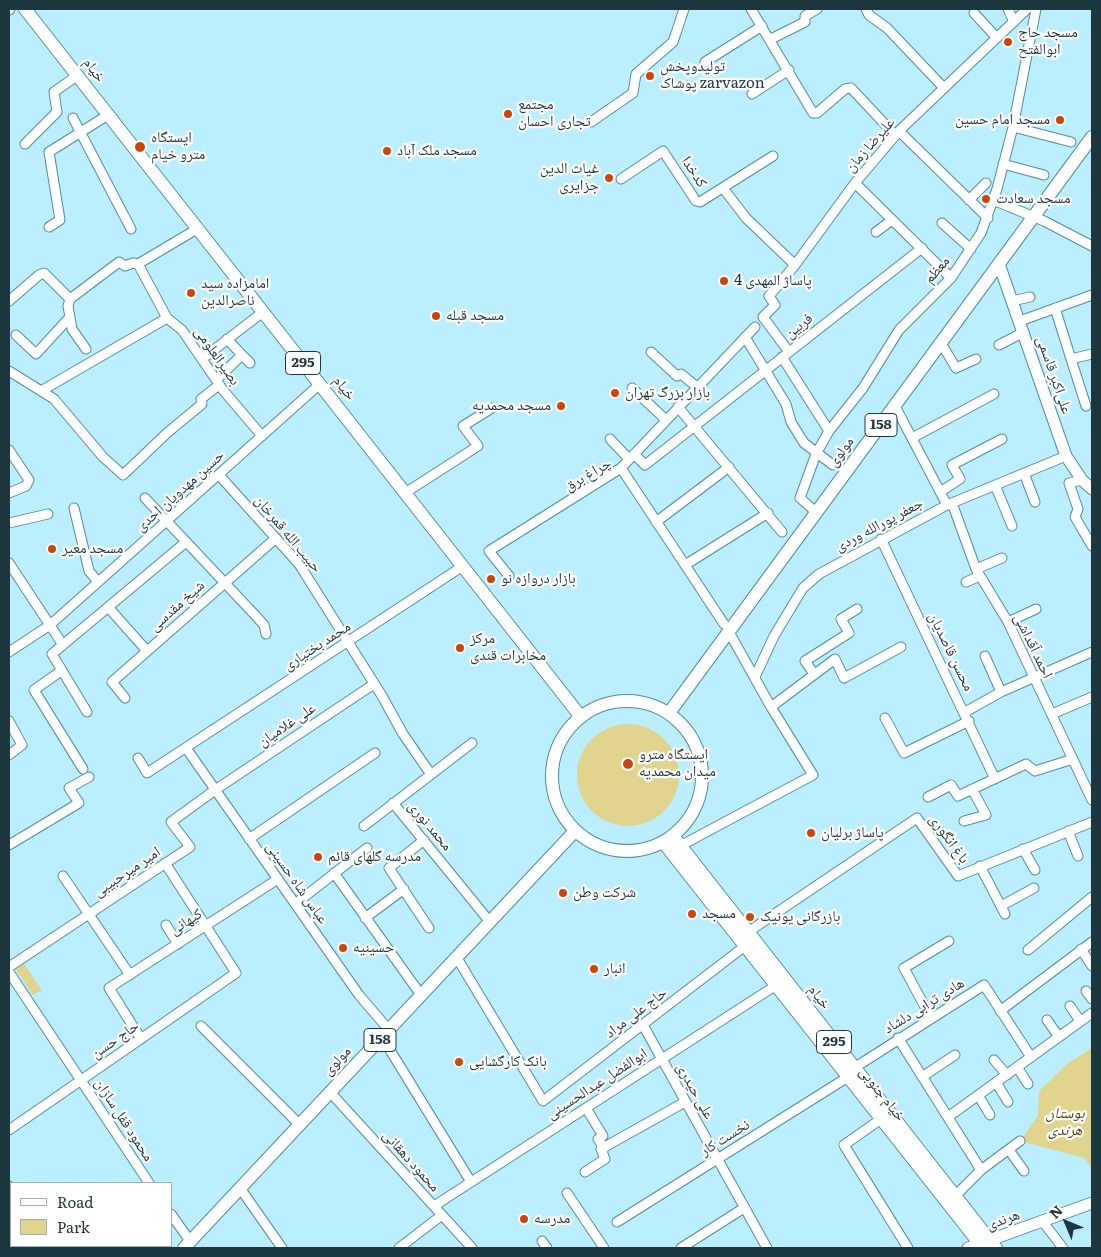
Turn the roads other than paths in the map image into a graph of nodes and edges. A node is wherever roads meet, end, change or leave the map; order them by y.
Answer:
1 (25, 9) edge
2 (684, 9) edge
3 (751, 9) edge
4 (866, 9) edge
5 (1008, 9) edge
6 (1027, 9) edge
7 (1036, 9) edge
8 (818, 12) edge
9 (974, 14) dead end
10 (1014, 22) junction
11 (762, 26) junction
12 (996, 38) junction
13 (771, 39) junction
14 (706, 62) dead end
15 (789, 70) junction
16 (78, 75) junction
17 (944, 88) junction
18 (752, 94) dead end
19 (108, 115) junction
20 (73, 118) dead end
21 (591, 122) dead end
22 (1013, 127) junction
23 (80, 132) junction
24 (897, 133) junction
25 (1092, 138) edge
26 (1071, 142) dead end
27 (25, 144) dead end
28 (772, 156) dead end
29 (1003, 164) junction
30 (1044, 174) dead end
31 (621, 179) dead end
32 (855, 183) junction
33 (986, 183) dead end
34 (723, 188) junction
35 (969, 200) junction
36 (993, 200) junction
37 (1034, 217) junction
38 (988, 218) junction
39 (892, 220) junction
40 (942, 223) dead end
41 (49, 227) dead end
42 (131, 229) dead end
43 (197, 229) junction
44 (876, 232) dead end
45 (1092, 246) edge
46 (922, 248) junction
47 (971, 249) junction
48 (138, 264) junction
49 (999, 264) junction
50 (795, 265) junction
51 (951, 278) junction
52 (1092, 295) edge
53 (1030, 297) dead end
54 (70, 299) junction
55 (9, 301) edge
56 (1012, 301) junction
57 (1055, 308) junction
58 (263, 312) junction
59 (69, 318) junction
60 (167, 318) junction
61 (1022, 326) junction
62 (754, 327) dead end
63 (16, 335) dead end
64 (745, 337) junction
65 (227, 339) junction
66 (941, 343) junction
67 (999, 345) dead end
68 (86, 349) dead end
69 (651, 352) dead end
70 (1092, 354) edge
71 (242, 355) junction
72 (785, 355) junction
73 (976, 358) dead end
74 (1071, 359) junction
75 (202, 360) junction
76 (250, 363) dead end
77 (766, 370) junction
78 (9, 372) edge
79 (218, 382) junction
80 (320, 384) junction
81 (697, 387) junction
82 (632, 388) dead end
83 (41, 391) junction
84 (994, 394) dead end
85 (895, 406) junction
86 (1086, 406) dead end
87 (678, 407) junction
88 (492, 408) dead end
89 (666, 420) junction
90 (695, 427) junction
91 (829, 431) junction
92 (262, 436) junction
93 (912, 438) junction
94 (610, 439) dead end
95 (1002, 439) dead end
96 (9, 450) edge
97 (816, 454) junction
98 (632, 456) junction
99 (1066, 456) junction
100 (833, 465) dead end
101 (729, 467) junction
102 (621, 468) junction
103 (1024, 473) junction
104 (219, 475) junction
105 (1082, 480) junction
106 (995, 485) junction
107 (1092, 489) edge
108 (940, 492) junction
109 (9, 493) edge
110 (405, 493) junction
111 (145, 498) dead end
112 (1035, 502) dead end
113 (949, 504) junction
114 (74, 508) dead end
115 (768, 513) junction
116 (48, 514) dead end
117 (817, 514) junction
118 (167, 521) junction
119 (656, 522) junction
120 (9, 523) edge
121 (1012, 526) dead end
122 (782, 532) dead end
123 (276, 538) junction
124 (881, 539) junction
125 (186, 542) junction
126 (1092, 546) edge
127 (1002, 558) dead end
128 (9, 563) edge
129 (685, 565) junction
130 (463, 566) junction
131 (978, 572) junction
132 (509, 576) dead end
133 (98, 582) junction
134 (966, 582) dead end
135 (225, 583) junction
136 (108, 607) junction
137 (857, 609) dead end
138 (1036, 609) dead end
139 (1008, 622) junction
140 (50, 625) junction
141 (726, 628) junction
142 (266, 634) dead end
143 (347, 641) junction
144 (63, 645) junction
145 (901, 647) dead end
146 (9, 652) edge
147 (147, 652) junction
148 (1092, 652) edge
149 (985, 656) dead end
150 (61, 670) junction
151 (814, 674) junction
152 (755, 677) junction
153 (1033, 678) junction
154 (374, 684) junction
155 (1001, 692) junction
156 (1092, 697) edge
157 (125, 698) dead end
158 (770, 707) junction
159 (87, 712) dead end
160 (965, 712) junction
161 (669, 713) junction
162 (1052, 714) junction
163 (581, 717) junction
164 (885, 718) dead end
165 (9, 721) edge
166 (969, 721) junction
167 (472, 743) dead end
168 (186, 748) junction
169 (375, 753) dead end
170 (9, 755) edge
171 (138, 758) dead end
172 (1073, 759) junction
173 (83, 768) dead end
174 (430, 773) junction
175 (89, 777) dead end
176 (995, 779) junction
177 (215, 790) junction
178 (972, 790) junction
179 (928, 797) dead end
180 (1092, 800) edge
181 (393, 803) junction
182 (964, 821) dead end
183 (1092, 822) edge
184 (364, 826) dead end
185 (575, 831) junction
186 (1068, 832) junction
187 (250, 839) junction
188 (424, 840) junction
189 (672, 841) junction
190 (9, 845) edge
191 (367, 848) dead end
192 (1023, 850) junction
193 (1078, 856) dead end
194 (165, 863) junction
195 (980, 866) junction
196 (1035, 870) dead end
197 (334, 873) junction
198 (63, 876) dead end
199 (278, 879) junction
200 (1034, 888) dead end
201 (404, 889) junction
202 (1092, 897) edge
203 (295, 904) junction
204 (88, 914) junction
205 (365, 918) junction
206 (490, 922) junction
207 (166, 925) dead end
208 (206, 926) junction
209 (429, 928) dead end
210 (748, 932) junction
211 (949, 941) dead end
212 (1092, 942) edge
213 (178, 944) junction
214 (745, 946) junction
215 (1080, 949) junction
216 (1028, 950) dead end
217 (456, 958) junction
218 (1092, 966) edge
219 (9, 967) edge
220 (9, 972) edge
221 (130, 975) junction
222 (776, 986) junction
223 (1086, 991) dead end
224 (421, 995) junction
225 (1092, 999) edge
226 (1070, 1006) dead end
227 (1000, 1011) junction
228 (1092, 1013) edge
229 (931, 1018) junction
230 (1047, 1020) dead end
231 (1080, 1021) junction
232 (643, 1025) junction
233 (201, 1026) dead end
234 (386, 1033) junction
235 (1059, 1037) junction
236 (898, 1038) junction
237 (142, 1039) junction
238 (955, 1055) dead end
239 (1031, 1057) junction
240 (662, 1059) junction
241 (994, 1060) dead end
242 (1016, 1068) junction
243 (851, 1072) junction
244 (1007, 1075) junction
245 (922, 1077) junction
246 (82, 1080) junction
247 (996, 1082) junction
248 (1028, 1084) dead end
249 (330, 1092) junction
250 (978, 1095) junction
251 (685, 1102) junction
252 (1008, 1102) dead end
253 (586, 1108) junction
254 (990, 1115) dead end
255 (948, 1117) junction
256 (881, 1119) junction
257 (300, 1125) junction
258 (9, 1130) edge
259 (1020, 1141) dead end
260 (604, 1148) junction
261 (1009, 1150) junction
262 (717, 1159) junction
263 (981, 1170) junction
264 (1024, 1171) dead end
265 (584, 1172) dead end
266 (148, 1182) edge
267 (471, 1182) junction
268 (240, 1188) junction
269 (567, 1193) dead end
270 (955, 1196) junction
271 (1092, 1203) edge
272 (434, 1206) junction
273 (744, 1208) junction
274 (442, 1215) junction
275 (172, 1216) edge
276 (617, 1222) dead end
277 (1043, 1222) junction
278 (187, 1245) edge
279 (983, 1246) edge
280 (763, 1247) edge
281 (282, 1248) edge
282 (399, 1248) edge
283 (472, 1248) edge
284 (604, 1248) edge
285 (680, 1248) edge
286 (908, 1248) edge
287 (1064, 1248) edge

1 - 16 main road, خیام / 295
2 - 21 street
3 - 11 street
4 - 17 street
5 - 10 street
6 - 10 street, علیرضا زمان
7 - 22 street, معظم
8 - 13 street
9 - 12 street
10 - 12 street, علیرضا زمان
11 - 13 street
11 - 14 street
12 - 17 street, علیرضا زمان
13 - 15 street
15 - 18 street
15 - 24 street
16 - 19 main road, خیام / 295
16 - 27 street
17 - 24 street, علیرضا زمان
19 - 23 street
19 - 43 main road, خیام / 295
20 - 23 street
22 - 26 street
22 - 29 street, معظم
23 - 41 street
23 - 42 street
24 - 32 street, علیرضا زمان
24 - 35 street
25 - 37 main road, مولوی / 158
28 - 34 street, کدخدا
29 - 30 street
29 - 36 street, معظم
31 - 34 street, کدخدا
32 - 39 street
32 - 50 street, علیرضا زمان
33 - 35 street
34 - 50 street
35 - 38 street
36 - 37 street
36 - 38 street, معظم
37 - 45 street
37 - 49 main road, مولوی / 158
38 - 47 street, معظم
39 - 44 street
39 - 46 street
40 - 47 street
43 - 48 street
43 - 58 main road, خیام / 295
46 - 51 street
46 - 72 street, فربین
47 - 51 street, معظم
48 - 54 street
48 - 60 street, بصیرالعلومی
49 - 56 street, علی‌اکبر قاسمی
49 - 66 main road, مولوی / 158
50 - 72 street, علیرضا زمان
51 - 91 street, معظم
52 - 57 street
53 - 56 street
54 - 55 street
54 - 59 street
56 - 61 street, علی‌اکبر قاسمی
57 - 61 street
57 - 74 street
58 - 65 street
58 - 80 main road, خیام / 295
59 - 63 street
59 - 68 street
60 - 75 street, بصیرالعلومی
60 - 83 street
61 - 67 street
61 - 99 street, علی‌اکبر قاسمی
62 - 64 street
64 - 77 street
64 - 81 street
65 - 71 street
65 - 75 street
66 - 73 street
66 - 85 main road, مولوی / 158
69 - 81 street
70 - 74 street
71 - 76 street
71 - 79 street
72 - 77 street, فربین
72 - 91 street
74 - 86 street
75 - 79 street, بصیرالعلومی
77 - 90 street, فربین
77 - 97 street
78 - 83 street
79 - 83 street
79 - 92 street, بصیرالعلومی
80 - 92 street, حسین مهدویان احدی
80 - 110 main road, خیام / 295
81 - 87 street
82 - 89 street
84 - 93 street
85 - 93 street, احمد آقداشی
85 - 117 main road, مولوی / 158
87 - 89 street
87 - 90 street
88 - 110 street
89 - 98 street
90 - 98 street, فربین
90 - 101 street
91 - 97 street, معظم
92 - 104 street, حسین مهدویان احدی
93 - 108 street, احمد آقداشی
94 - 98 street
95 - 108 street
96 - 109 street
97 - 100 street
97 - 117 street, معظم
98 - 102 street
99 - 103 street, جعفر پورالله وردی
99 - 105 street, علی‌اکبر قاسمی
101 - 115 street
101 - 119 street
102 - 119 street, چراغ برق
102 - 132 street, چراغ برق
103 - 106 street, جعفر پورالله وردی
103 - 112 street
104 - 118 street, حسین مهدویان احدی
104 - 123 street, حبیب الله قمرخان
105 - 107 street, علی‌اکبر قاسمی
105 - 126 street
106 - 113 street, جعفر پورالله وردی
106 - 121 street
108 - 113 street, احمد آقداشی
110 - 130 main road, خیام / 295
111 - 118 street
113 - 124 street, جعفر پورالله وردی
113 - 131 street, احمد آقداشی
114 - 133 street
115 - 122 street
115 - 129 street
116 - 120 street
117 - 141 main road, مولوی / 158
118 - 125 street
118 - 133 street, حسین مهدویان احدی
119 - 129 street, چراغ برق
123 - 135 street, شیخ مقدسی
123 - 143 street, حبیب الله قمرخان
124 - 152 street, جعفر پورالله وردی
124 - 160 street, محسن قاصدیان
125 - 135 street
125 - 136 street
127 - 131 street
128 - 140 street
129 - 141 street, چراغ برق
130 - 143 street, محمد بختیاری
130 - 163 main road, خیام / 295
131 - 134 street
131 - 139 street, احمد آقداشی
133 - 140 street, حسین مهدویان احدی
135 - 142 street
135 - 147 street, شیخ مقدسی
136 - 144 street
136 - 147 street
137 - 151 street
138 - 139 street
139 - 153 street, احمد آقداشی
140 - 144 street
140 - 146 street, حسین مهدویان احدی
141 - 152 street, چراغ برق
141 - 161 main road, مولوی / 158
143 - 154 street, حبیب الله قمرخان
143 - 168 street, محمد بختیاری
144 - 150 street
145 - 151 street
147 - 157 street, شیخ مقدسی
148 - 153 street
149 - 155 street
150 - 159 street
150 - 173 street
151 - 158 street
152 - 158 street, چراغ برق
153 - 155 street
153 - 162 street, احمد آقداشی
154 - 174 street, حبیب الله قمرخان
154 - 177 street, علی غلامیان
155 - 160 street
156 - 162 street
158 - 189 street, چراغ برق
160 - 166 street, محسن قاصدیان
161 - 163 main road
161 - 189 main road
162 - 172 street, احمد آقداشی
163 - 185 main road
164 - 166 street
165 - 170 street
166 - 176 street, محسن قاصدیان
167 - 174 street, محمد نوری
168 - 171 street, محمد بختیاری
168 - 177 street, عباس شاه حسینی
169 - 187 street
172 - 176 street
172 - 180 street, احمد آقداشی
174 - 181 street, محمد نوری
175 - 190 street
176 - 178 street
177 - 187 street, عباس شاه حسینی
177 - 194 street, امیر میرحبیبی
178 - 179 street
178 - 182 street
181 - 184 street
181 - 188 street, محمد نوری
183 - 186 street, باغ انگوری
185 - 189 main road
185 - 206 main road, مولوی / 158
186 - 192 street, باغ انگوری
186 - 193 street
187 - 199 street, عباس شاه حسینی
188 - 201 street
188 - 206 street, محمد نوری
189 - 210 main road, خیام / 295
189 - 214 main road, خیام جنوبی / 295
191 - 197 street
192 - 195 street, باغ انگوری
192 - 196 street
194 - 204 street, امیر میرحبیبی
194 - 208 street
195 - 200 street
195 - 210 street, باغ انگوری
197 - 203 street
197 - 205 street
198 - 204 street
199 - 203 street, عباس شاه حسینی
199 - 208 street, کیهانی
201 - 205 street
201 - 209 street
202 - 216 street
203 - 234 street, عباس شاه حسینی
204 - 219 street, امیر میرحبیبی
204 - 221 street
205 - 224 street
206 - 217 main road, مولوی / 158
207 - 213 street
208 - 213 street, کیهانی
208 - 237 street, حاج حسن
210 - 243 main road, خیام / 295
211 - 229 street
212 - 215 street
213 - 221 street, کیهانی
214 - 222 main road, خیام جنوبی / 295
214 - 232 street, حاج علی مراد
215 - 218 street
215 - 227 street
217 - 224 main road, مولوی / 158
217 - 232 street, حاج علی مراد
220 - 246 street, محمود قفل سازان
221 - 237 street, کیهانی
222 - 240 street, ابوالفضل عبدالحسینی
222 - 243 main road, خیام جنوبی / 295
223 - 225 street
224 - 234 main road, مولوی / 158
226 - 231 street
227 - 229 street, هادی ترابی دلشاد
227 - 239 street, هادی ترابی دلشاد
228 - 231 street
229 - 236 street, هادی ترابی دلشاد
230 - 235 street
231 - 235 street
232 - 240 street, علی حیدری
233 - 257 street
234 - 249 main road, مولوی / 158
234 - 267 street, عباس شاه حسینی
235 - 239 street
236 - 243 street, هادی ترابی دلشاد
236 - 245 street
237 - 246 street, حاج حسن
238 - 245 street
239 - 242 street
240 - 251 street, علی حیدری
240 - 253 street, ابوالفضل عبدالحسینی
241 - 244 street
242 - 244 street
242 - 248 street
243 - 256 main road, خیام جنوبی / 295
243 - 262 street, نخست کار
243 - 270 main road, خیام / 295
244 - 247 street
245 - 255 street
246 - 258 street, حاج حسن
246 - 266 street, محمود قفل سازان
247 - 250 street
247 - 252 street
249 - 257 main road, مولوی / 158
249 - 272 street, محمود دهقانی
250 - 254 street
250 - 255 street
251 - 260 street
251 - 262 street, علی حیدری
253 - 260 street
253 - 267 street, ابوالفضل عبدالحسینی
255 - 263 street
256 - 279 main road, خیام جنوبی / 295
256 - 286 street
257 - 268 main road, مولوی / 158
259 - 261 street
260 - 265 street
261 - 263 street
261 - 264 street
262 - 273 street, علی حیدری
262 - 276 street, نخست کار
263 - 270 street
267 - 272 street, ابوالفضل عبدالحسینی
268 - 278 main road, مولوی / 158
268 - 281 street
269 - 284 street
270 - 279 main road, خیام / 295
271 - 277 street, هرندی
272 - 274 street, محمود دهقانی
273 - 280 street, علی حیدری
273 - 285 street
274 - 282 street
274 - 283 street, محمود دهقانی
275 - 278 street
277 - 279 street, هرندی
277 - 287 street

